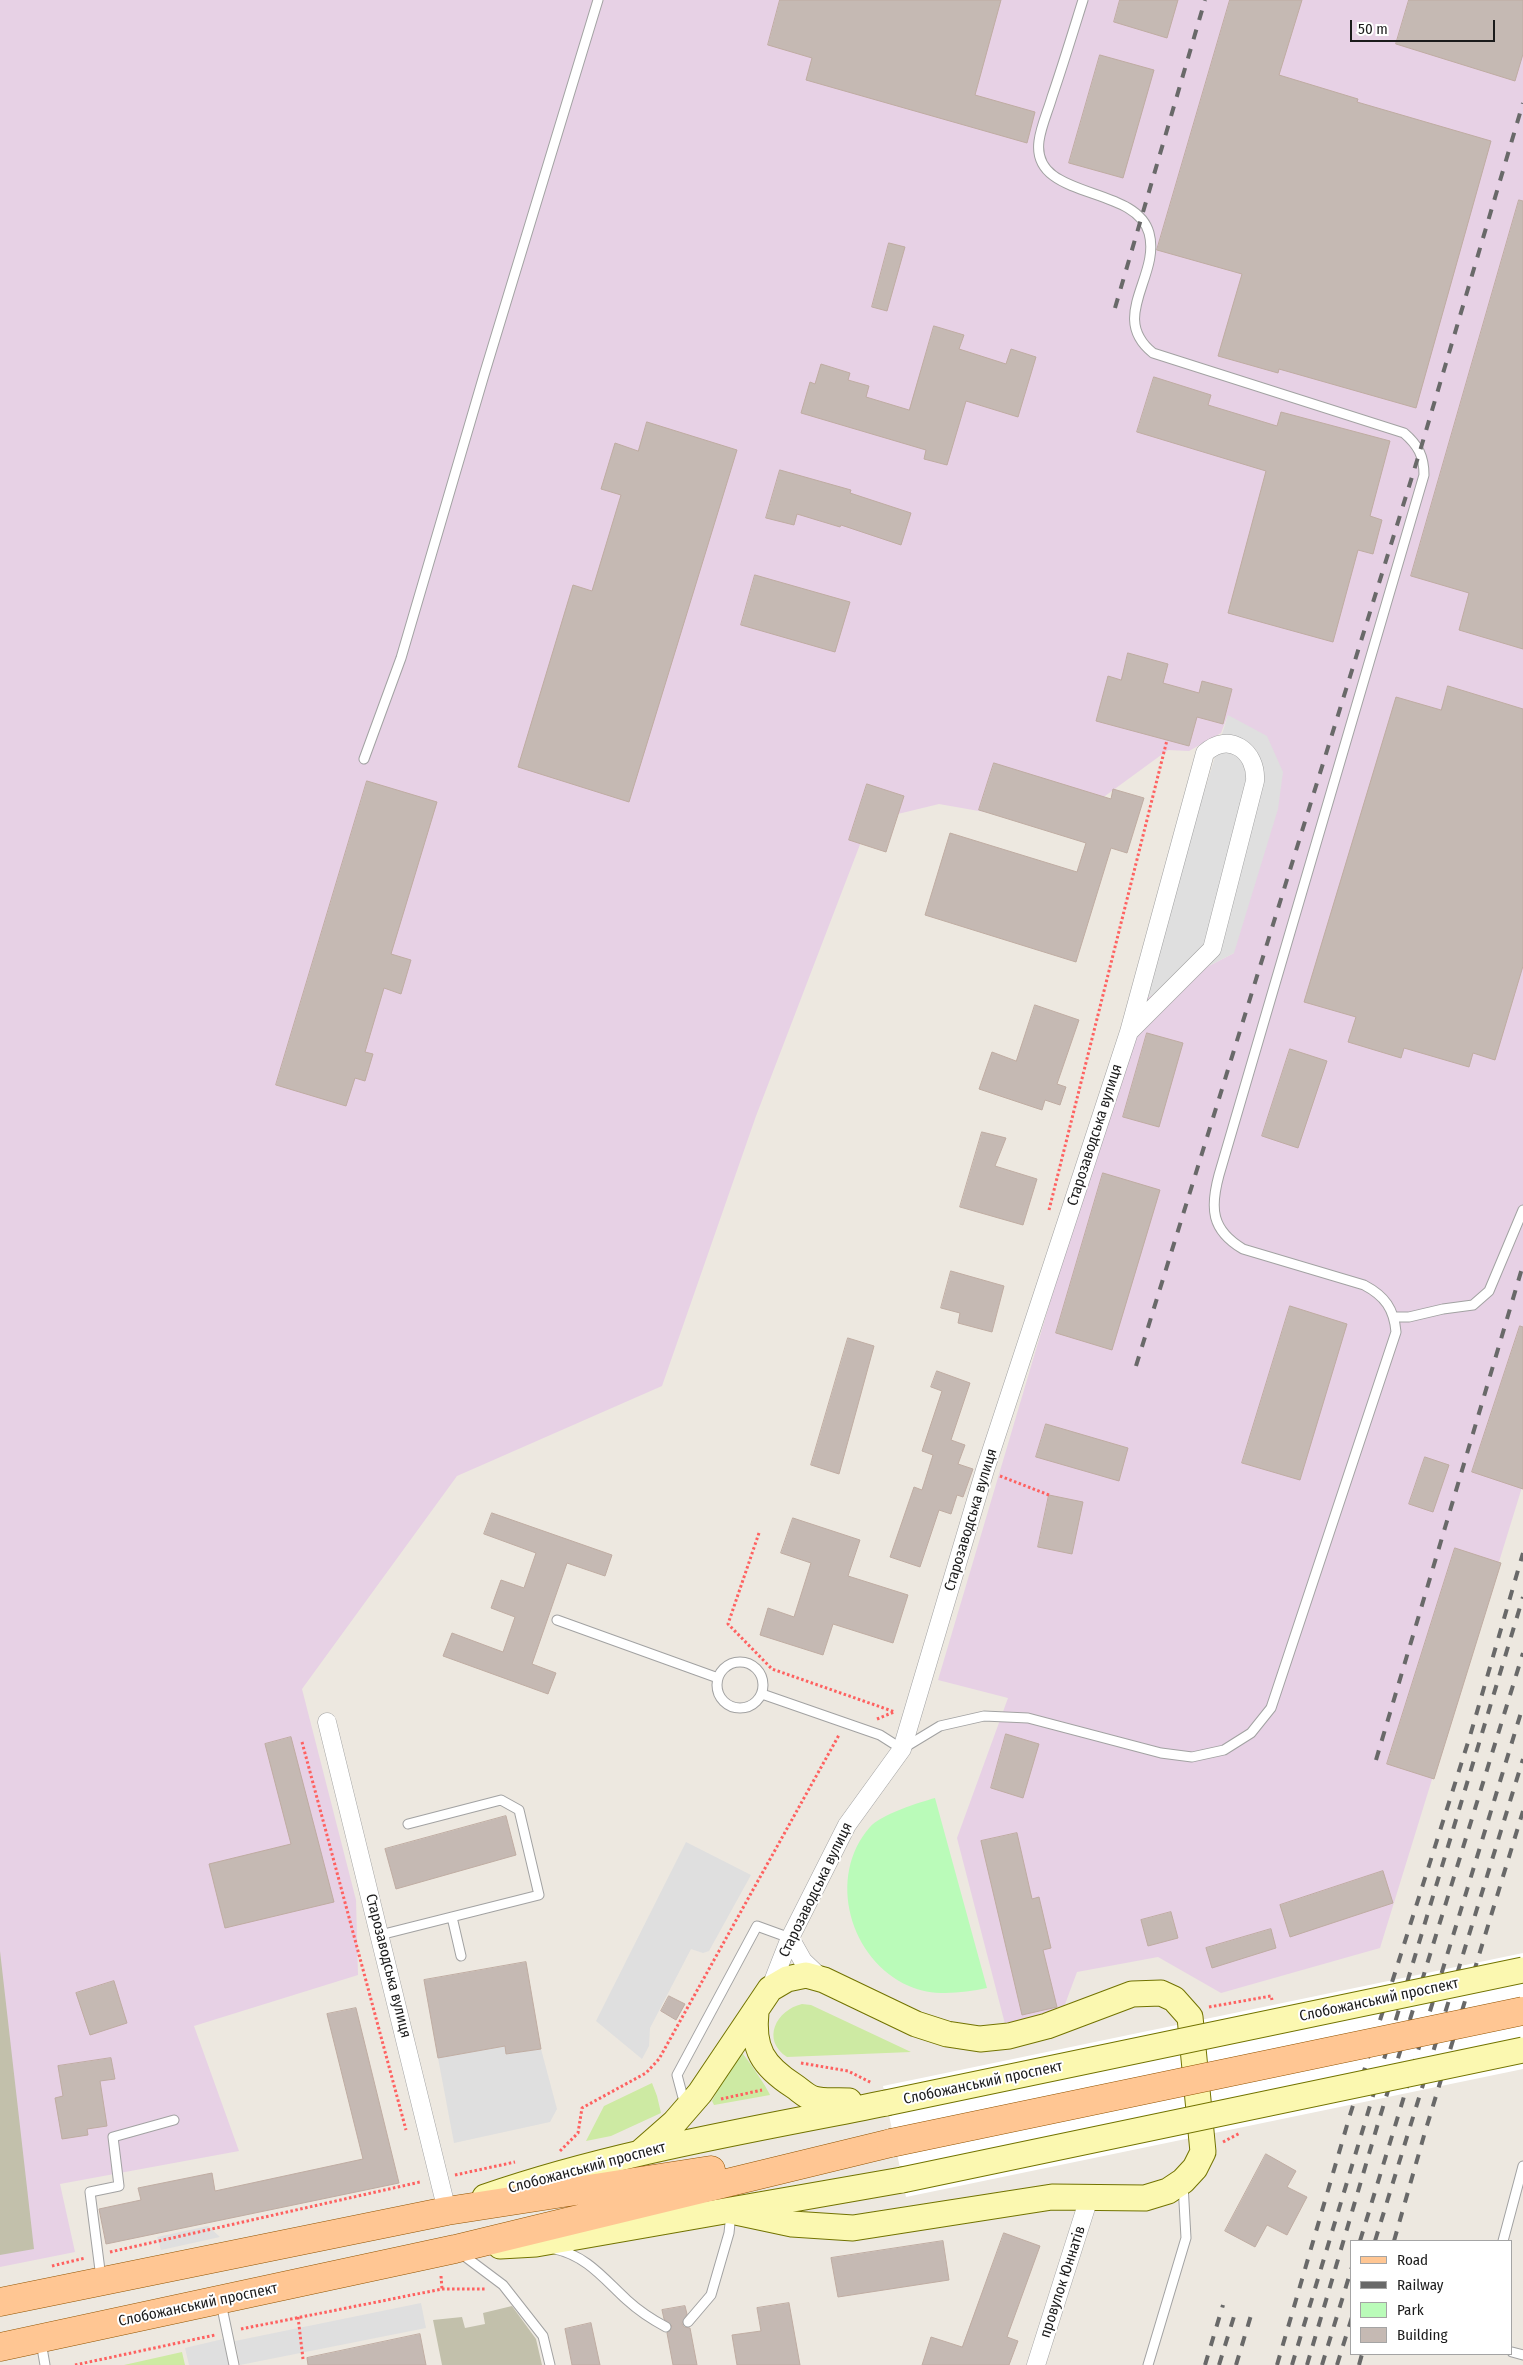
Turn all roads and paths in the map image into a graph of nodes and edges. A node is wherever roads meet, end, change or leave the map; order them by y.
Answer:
1 (598, 0) edge
2 (1083, 0) edge
3 (1167, 740) dead end
4 (364, 759) dead end
5 (1129, 1032) junction
6 (1523, 1210) edge
7 (1049, 1212) dead end
8 (1395, 1317) junction
9 (985, 1470) junction
10 (1048, 1495) dead end
11 (759, 1533) dead end
12 (557, 1620) dead end
13 (718, 1678) junction
14 (762, 1694) junction
15 (899, 1704) dead end
16 (896, 1712) junction
17 (327, 1722) dead end
18 (856, 1727) junction
19 (302, 1742) dead end
20 (902, 1748) junction
21 (408, 1824) dead end
22 (452, 1916) junction
23 (380, 1935) junction
24 (790, 1938) junction
25 (460, 1956) dead end
26 (1523, 1970) edge
27 (824, 1980) junction
28 (770, 1989) junction
29 (1272, 2001) dead end
30 (1209, 2007) dead end
31 (1523, 2011) edge
32 (756, 2012) junction
33 (1523, 2050) edge
34 (780, 2077) junction
35 (880, 2094) junction
36 (686, 2109) junction
37 (174, 2120) dead end
38 (407, 2133) dead end
39 (891, 2143) junction
40 (566, 2150) dead end
41 (560, 2151) junction
42 (641, 2152) junction
43 (552, 2153) dead end
44 (521, 2161) dead end
45 (1523, 2166) edge
46 (439, 2178) junction
47 (420, 2181) junction
48 (1183, 2181) junction
49 (421, 2188) dead end
50 (849, 2189) junction
51 (1089, 2198) junction
52 (447, 2211) junction
53 (731, 2211) junction
54 (853, 2228) junction
55 (1503, 2240) edge
56 (536, 2244) junction
57 (455, 2249) junction
58 (45, 2267) dead end
59 (100, 2268) junction
60 (441, 2276) dead end
61 (503, 2285) junction
62 (442, 2289) junction
63 (221, 2300) junction
64 (0, 2302) edge
65 (298, 2317) junction
66 (688, 2322) dead end
67 (666, 2327) dead end
68 (226, 2332) junction
69 (0, 2347) edge
70 (43, 2352) edge
71 (303, 2359) dead end
72 (75, 2365) edge
73 (234, 2365) edge
74 (550, 2365) edge
75 (1036, 2365) edge
76 (1148, 2365) edge

1 - 4 lane
2 - 8 lane
3 - 7 path
5 - 5 street, Старозаводська вулиця
5 - 9 street, Старозаводська вулиця
6 - 8 lane
8 - 20 lane
9 - 10 path
9 - 20 street, Старозаводська вулиця
11 - 16 path
12 - 13 lane
13 - 14 lane
13 - 14 lane
14 - 18 lane
15 - 16 path
16 - 18 path
17 - 23 street, Старозаводська вулиця
18 - 20 lane
18 - 41 path
19 - 38 path
20 - 24 street, Старозаводська вулиця
21 - 22 lane
22 - 23 lane
22 - 25 lane
23 - 46 street, Старозаводська вулиця
24 - 27 street
24 - 28 street, Старозаводська вулиця
24 - 36 lane
26 - 35 main road, Слобожанський проспект, bridge
27 - 28 main road
27 - 48 main road
28 - 32 main road
29 - 30 path
31 - 39 main road, Слобожанський проспект, bridge
32 - 34 main road
32 - 36 main road
33 - 50 main road, Слобожанський проспект, bridge
34 - 35 main road
34 - 35 path
34 - 36 path
35 - 42 main road, Слобожанський проспект
36 - 42 main road
37 - 59 lane
39 - 52 main road, Слобожанський проспект
39 - 57 main road, Слобожанський проспект
40 - 41 path
41 - 43 path
42 - 52 main road, Слобожанський проспект
44 - 46 path
45 - 55 lane
46 - 47 path
46 - 52 street, Старозаводська вулиця
47 - 49 path
47 - 59 path
48 - 51 main road
48 - 76 lane
50 - 53 main road, Слобожанський проспект
50 - 54 main road
51 - 54 main road
51 - 75 street, провулок Юннатів
52 - 59 main road, Слобожанський проспект
53 - 54 main road
53 - 56 main road, Слобожанський проспект
53 - 66 lane
56 - 57 main road, Слобожанський проспект
56 - 67 lane
57 - 61 lane
57 - 63 main road, Слобожанський проспект
58 - 59 path
59 - 64 main road, Слобожанський проспект
60 - 62 path
61 - 62 path
61 - 74 lane
62 - 65 path
63 - 68 lane
63 - 70 main road, Слобожанський проспект
65 - 68 path
65 - 71 path
68 - 72 path
68 - 73 lane
69 - 70 main road, Слобожанський проспект

